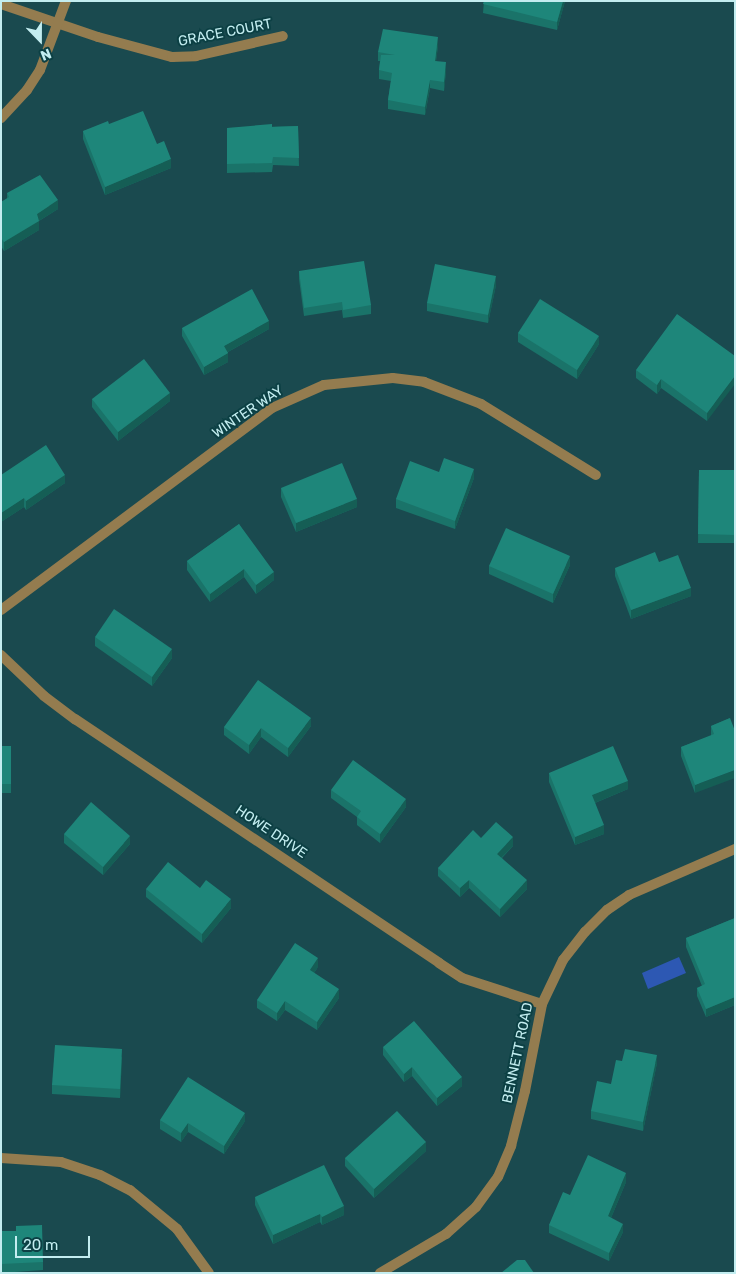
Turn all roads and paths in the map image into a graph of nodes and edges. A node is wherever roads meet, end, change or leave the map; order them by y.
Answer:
1 (66, 1) edge
2 (1, 4) edge
3 (58, 24) junction
4 (283, 36) dead end
5 (1, 118) edge
6 (596, 475) dead end
7 (1, 610) edge
8 (1, 655) edge
9 (735, 849) edge
10 (542, 1004) junction
11 (1, 1158) edge
12 (209, 1273) edge
13 (380, 1273) edge

1 - 3 street
2 - 3 street, GRACE COURT
3 - 4 street, GRACE COURT
3 - 5 street
6 - 7 street, WINTER WAY
8 - 10 street, HOWE DRIVE
9 - 10 street, BENNETT ROAD
10 - 13 street, BENNETT ROAD
11 - 12 street

